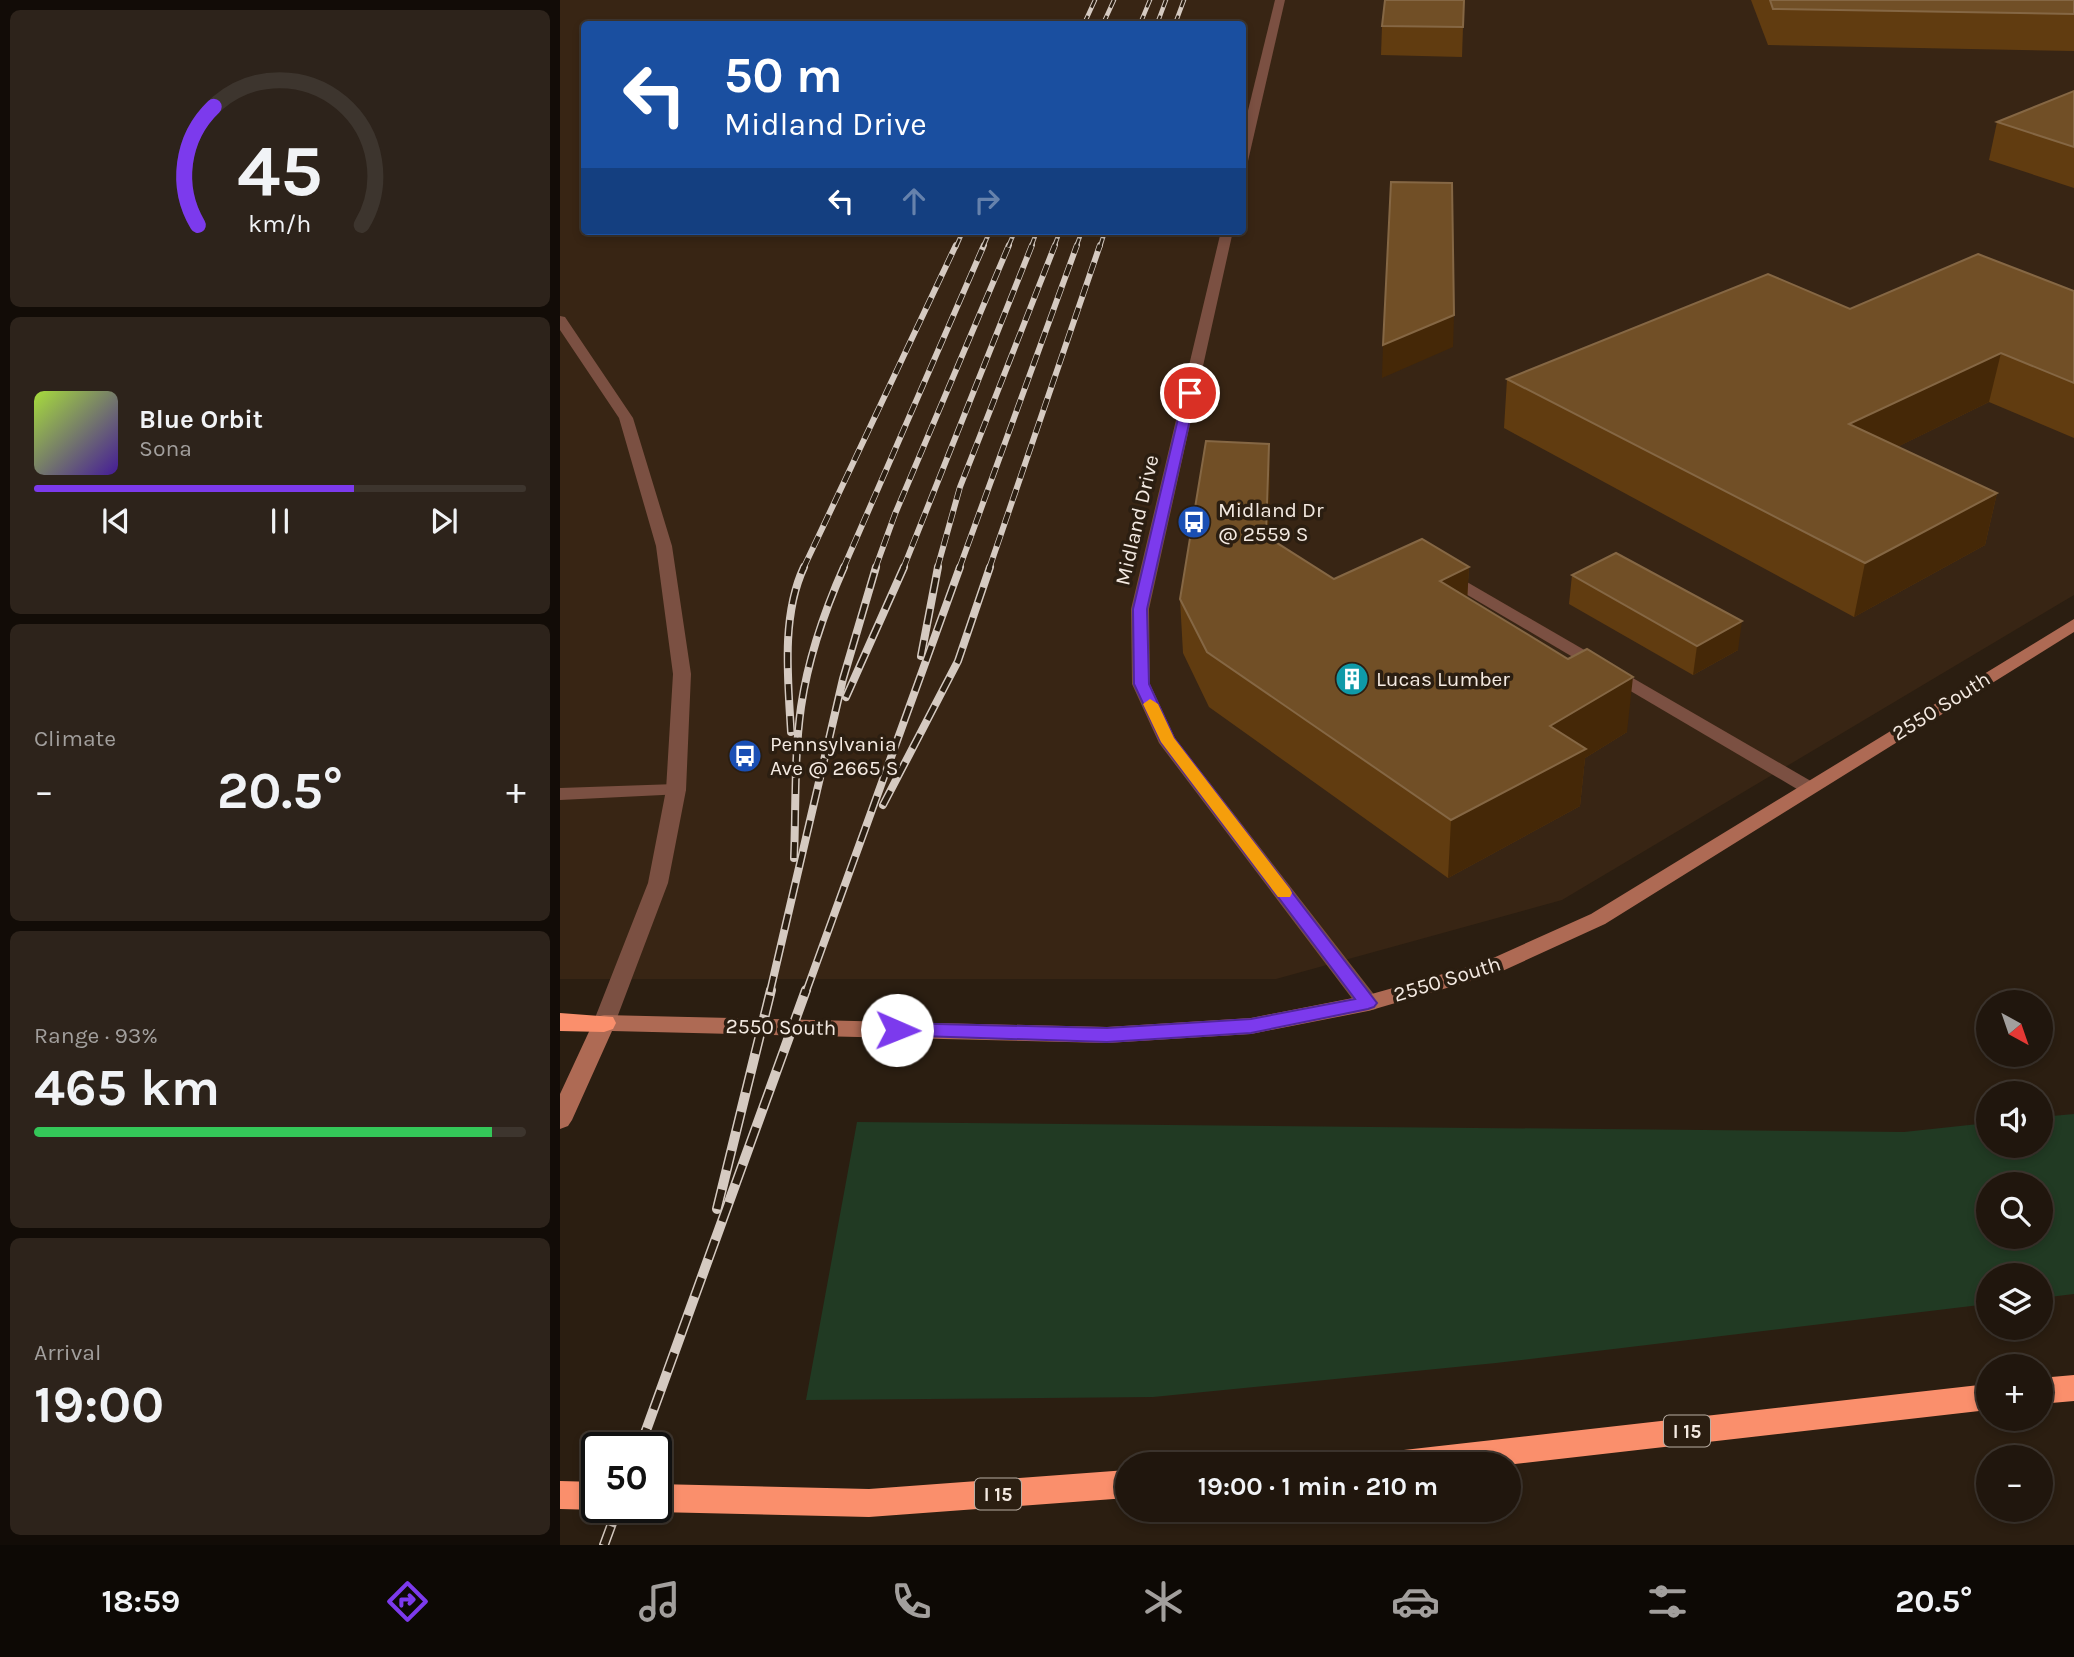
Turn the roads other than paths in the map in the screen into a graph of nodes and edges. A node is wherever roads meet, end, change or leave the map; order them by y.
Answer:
1 (1280, 0) edge
2 (1246, 145) edge
3 (1226, 235) edge
4 (560, 320) edge
5 (1433, 568) edge
6 (2074, 624) edge
7 (1809, 788) junction
8 (676, 790) junction
9 (560, 794) edge
10 (1368, 1003) junction
11 (560, 1022) edge
12 (604, 1023) junction
13 (560, 1119) edge
14 (2074, 1388) edge
15 (2053, 1390) edge
16 (1976, 1398) edge
17 (1501, 1452) edge
18 (1115, 1485) edge
19 (560, 1495) edge
20 (581, 1496) edge
21 (672, 1498) edge

1 - 2 street
3 - 10 street, Midland Drive
4 - 8 street
5 - 7 street
6 - 7 main road, 2550 South
7 - 10 main road, 2550 South
8 - 9 street
8 - 12 street
10 - 12 main road, 2550 South
11 - 12 highway
12 - 13 main road
14 - 15 highway
16 - 17 highway, I 15
18 - 21 highway, I 15
19 - 20 highway

